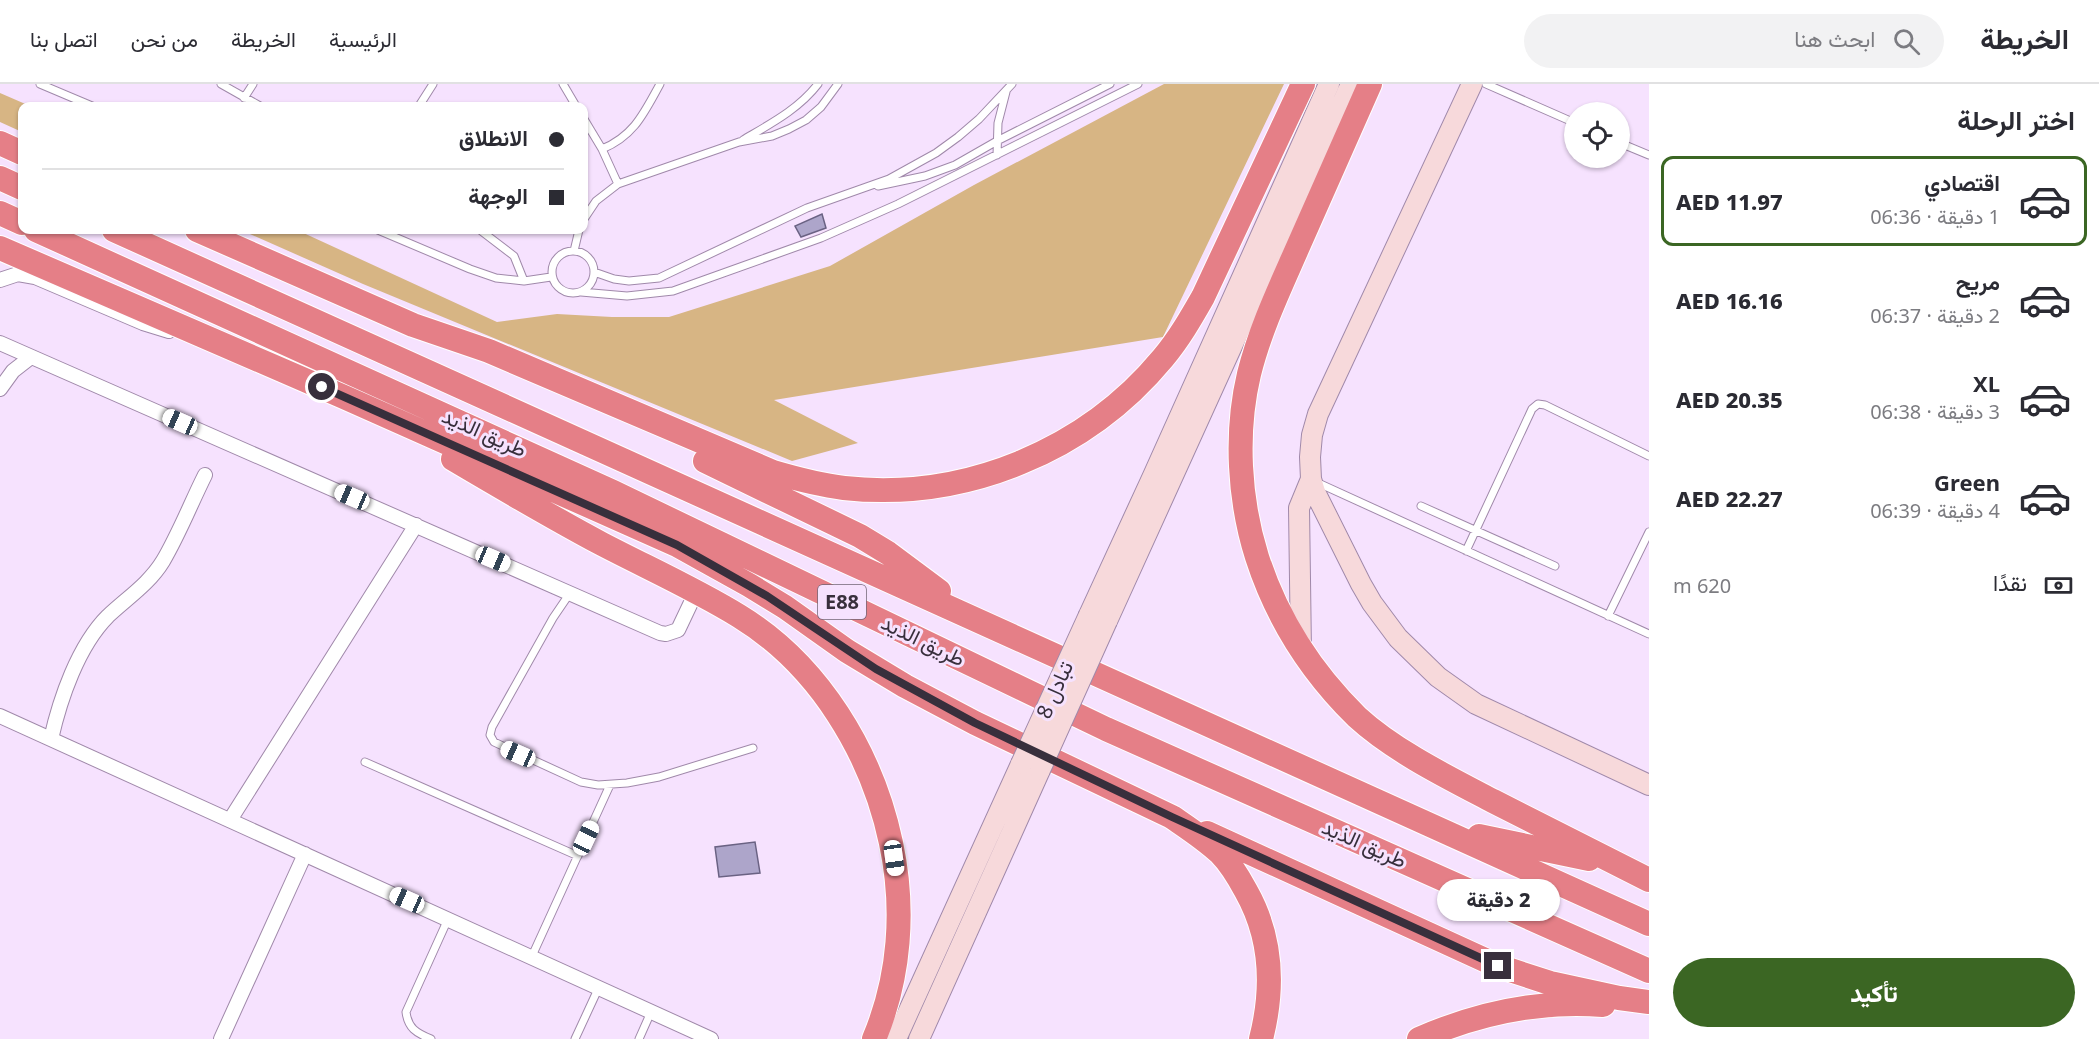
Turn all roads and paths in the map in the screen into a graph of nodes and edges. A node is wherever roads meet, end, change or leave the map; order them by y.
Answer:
1 (40, 84) edge
2 (221, 84) edge
3 (253, 84) edge
4 (433, 84) edge
5 (563, 84) edge
6 (660, 84) edge
7 (818, 84) edge
8 (838, 84) edge
9 (1110, 84) edge
10 (1138, 84) edge
11 (1303, 84) edge
12 (1329, 84) edge
13 (1351, 84) edge
14 (1370, 84) edge
15 (1472, 84) edge
16 (1486, 84) edge
17 (1010, 85) edge
18 (244, 98) junction
19 (83, 102) edge
20 (252, 102) edge
21 (422, 102) edge
22 (574, 102) edge
23 (1564, 118) edge
24 (588, 126) edge
25 (996, 141) junction
26 (739, 142) junction
27 (0, 143) edge
28 (1630, 147) edge
29 (602, 149) junction
30 (18, 151) edge
31 (997, 155) junction
32 (1649, 155) edge
33 (0, 178) edge
34 (618, 184) junction
35 (18, 186) edge
36 (863, 188) junction
37 (0, 213) edge
38 (588, 213) edge
39 (18, 221) edge
40 (45, 234) edge
41 (123, 234) edge
42 (206, 234) edge
43 (388, 234) edge
44 (486, 234) edge
45 (578, 234) edge
46 (0, 248) edge
47 (574, 251) junction
48 (594, 272) junction
49 (551, 277) junction
50 (0, 280) edge
51 (524, 280) junction
52 (581, 292) junction
53 (413, 325) junction
54 (191, 332) junction
55 (2, 342) edge
56 (31, 357) junction
57 (0, 389) edge
58 (344, 397) junction
59 (1649, 456) edge
60 (205, 475) dead end
61 (1311, 480) junction
62 (1421, 506) dead end
63 (416, 525) junction
64 (1475, 530) junction
65 (1649, 532) edge
66 (1466, 551) junction
67 (1555, 566) dead end
68 (696, 592) junction
69 (570, 593) junction
70 (1608, 616) junction
71 (971, 617) junction
72 (1098, 618) junction
73 (1649, 634) edge
74 (1301, 651) junction
75 (0, 716) edge
76 (51, 739) junction
77 (753, 748) dead end
78 (365, 762) dead end
79 (1649, 784) edge
80 (610, 785) junction
81 (1172, 817) junction
82 (230, 820) junction
83 (1440, 830) junction
84 (305, 854) junction
85 (578, 856) junction
86 (1620, 866) junction
87 (1649, 880) edge
88 (448, 919) junction
89 (1649, 924) edge
90 (532, 957) junction
91 (1649, 972) edge
92 (599, 987) junction
93 (1649, 1002) edge
94 (651, 1012) junction
95 (1649, 1013) edge
96 (221, 1039) edge
97 (431, 1039) edge
98 (575, 1039) edge
99 (639, 1039) edge
100 (711, 1039) edge
101 (874, 1039) edge
102 (896, 1039) edge
103 (919, 1039) edge
104 (1261, 1039) edge
105 (1419, 1039) edge

1 - 19 lane
2 - 18 lane
3 - 18 lane
4 - 21 lane
5 - 22 lane
6 - 29 lane
7 - 26 lane
8 - 26 lane
9 - 25 lane
10 - 31 lane
11 - 53 highway
12 - 72 main road
13 - 72 main road
14 - 74 highway
15 - 61 main road
16 - 23 lane
17 - 25 lane
17 - 36 lane
18 - 20 lane
24 - 29 lane
25 - 31 lane
25 - 36 lane
26 - 34 lane
27 - 30 highway
28 - 32 lane
29 - 34 lane
31 - 52 lane
33 - 35 highway
34 - 38 lane
36 - 48 lane
37 - 39 highway
40 - 91 highway, طريق الذيد / E88
41 - 71 highway, طريق الذيد / E88
42 - 53 highway
43 - 51 lane
44 - 51 lane
45 - 47 lane
46 - 54 highway
47 - 48 lane
47 - 49 lane
48 - 52 lane
49 - 51 lane
49 - 52 lane
50 - 54 street
53 - 71 highway
54 - 58 highway
55 - 56 street
56 - 57 street
56 - 63 street
58 - 68 highway
58 - 81 highway
59 - 64 lane
60 - 76 street
61 - 66 lane
61 - 74 main road
61 - 79 main road
62 - 64 lane
63 - 69 street
63 - 82 street
64 - 66 lane
64 - 67 lane
65 - 70 lane
66 - 70 lane
68 - 69 street
68 - 101 highway
69 - 80 lane
70 - 73 lane
71 - 83 highway, طريق الذيد / E88
72 - 102 main road, تبادل 8, bridge
72 - 103 main road, bridge
74 - 86 highway
75 - 76 street
76 - 82 street
77 - 80 lane
78 - 85 lane
80 - 85 lane
81 - 93 highway
81 - 104 highway
82 - 84 street
83 - 86 highway
83 - 89 highway, طريق الذيد / E88
84 - 88 street
84 - 96 street
85 - 90 lane
86 - 87 highway
88 - 90 street
88 - 97 lane
90 - 92 street
92 - 94 street
92 - 98 lane
94 - 99 lane
94 - 100 street
95 - 105 highway

